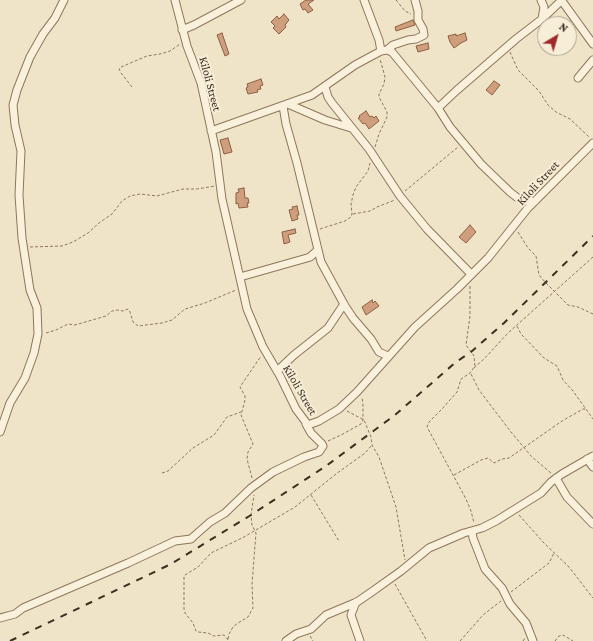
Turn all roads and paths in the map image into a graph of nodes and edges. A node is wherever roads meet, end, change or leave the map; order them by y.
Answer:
1 (64, 0) edge
2 (175, 0) edge
3 (241, 0) edge
4 (364, 0) edge
5 (396, 0) edge
6 (415, 0) edge
7 (541, 0) edge
8 (562, 0) edge
9 (543, 16) edge
10 (545, 16) edge
11 (418, 17) junction
12 (537, 23) edge
13 (182, 30) junction
14 (186, 40) junction
15 (593, 44) edge
16 (509, 46) junction
17 (384, 50) junction
18 (592, 62) edge
19 (578, 78) dead end
20 (132, 86) dead end
21 (325, 87) junction
22 (286, 105) junction
23 (438, 108) junction
24 (351, 128) junction
25 (211, 131) junction
26 (593, 142) edge
27 (463, 144) junction
28 (373, 155) junction
29 (220, 185) junction
30 (402, 197) junction
31 (535, 200) junction
32 (352, 214) junction
33 (516, 224) junction
34 (314, 231) junction
35 (23, 248) junction
36 (318, 250) junction
37 (593, 256) edge
38 (471, 274) junction
39 (240, 280) junction
40 (554, 290) junction
41 (344, 304) junction
42 (593, 314) edge
43 (516, 326) junction
44 (38, 334) junction
45 (263, 347) junction
46 (388, 356) junction
47 (474, 368) junction
48 (277, 371) junction
49 (470, 373) junction
50 (361, 387) junction
51 (339, 409) junction
52 (586, 409) junction
53 (242, 412) junction
54 (362, 418) junction
55 (593, 419) edge
56 (306, 424) junction
57 (0, 432) edge
58 (372, 445) junction
59 (322, 448) junction
60 (524, 448) junction
61 (590, 457) edge
62 (593, 467) edge
63 (162, 473) dead end
64 (453, 475) junction
65 (556, 478) junction
66 (252, 488) junction
67 (311, 495) junction
68 (515, 510) junction
69 (593, 524) edge
70 (255, 531) junction
71 (472, 531) junction
72 (339, 541) dead end
73 (554, 552) junction
74 (404, 568) junction
75 (391, 579) junction
76 (505, 596) junction
77 (593, 598) edge
78 (356, 602) junction
79 (0, 618) edge
80 (228, 641) edge
81 (286, 641) edge
82 (360, 641) edge
83 (427, 641) edge
84 (460, 641) edge
85 (534, 641) edge
86 (555, 641) edge
87 (573, 641) edge

1 - 35 street
2 - 13 street, Kiloli Street
3 - 13 street
4 - 17 street
5 - 11 path
6 - 11 street
7 - 9 street
8 - 10 street
8 - 15 street
11 - 17 street
12 - 16 street
13 - 14 street, Kiloli Street
14 - 20 path
14 - 25 street, Kiloli Street
16 - 23 street
16 - 26 path
17 - 21 street
17 - 23 street
17 - 28 path
18 - 19 street
21 - 22 street
21 - 24 street
22 - 24 street
22 - 25 street
22 - 34 street
23 - 27 street
24 - 28 street
25 - 29 street, Kiloli Street
26 - 31 street, Kiloli Street
27 - 30 path
27 - 31 street
28 - 30 street
28 - 32 path
29 - 35 path
29 - 39 street, Kiloli Street
30 - 32 path
30 - 38 street
31 - 33 street, Kiloli Street
32 - 34 path
33 - 38 street, Kiloli Street
33 - 40 path
34 - 36 street
35 - 44 street
36 - 39 street
36 - 41 street
37 - 40 path
38 - 46 street, Kiloli Street
38 - 47 path
39 - 44 path
39 - 45 street, Kiloli Street
40 - 42 path
40 - 43 path
41 - 46 street
41 - 48 street
43 - 47 path
43 - 52 path
44 - 57 street
45 - 48 street, Kiloli Street
45 - 53 path
46 - 50 street, Kiloli Street
47 - 49 path
48 - 56 street, Kiloli Street
49 - 60 path
49 - 64 path
50 - 51 street, Kiloli Street
50 - 54 path
51 - 54 path
51 - 56 street, Kiloli Street
52 - 55 path
52 - 60 path
53 - 63 path
53 - 66 path
54 - 58 path
54 - 59 path
56 - 59 street
58 - 67 path
58 - 74 path
59 - 66 street
60 - 64 path
60 - 65 path
61 - 62 street
61 - 65 street
64 - 71 path
65 - 68 street
65 - 69 street
66 - 70 path
66 - 79 street
67 - 70 path
67 - 72 path
68 - 71 street
68 - 73 path
70 - 80 path
70 - 80 path
71 - 74 street
71 - 76 street
73 - 76 path
73 - 77 path
74 - 75 street
75 - 78 street
75 - 83 path
76 - 84 path
76 - 85 street
78 - 81 street
78 - 82 street
86 - 87 path

